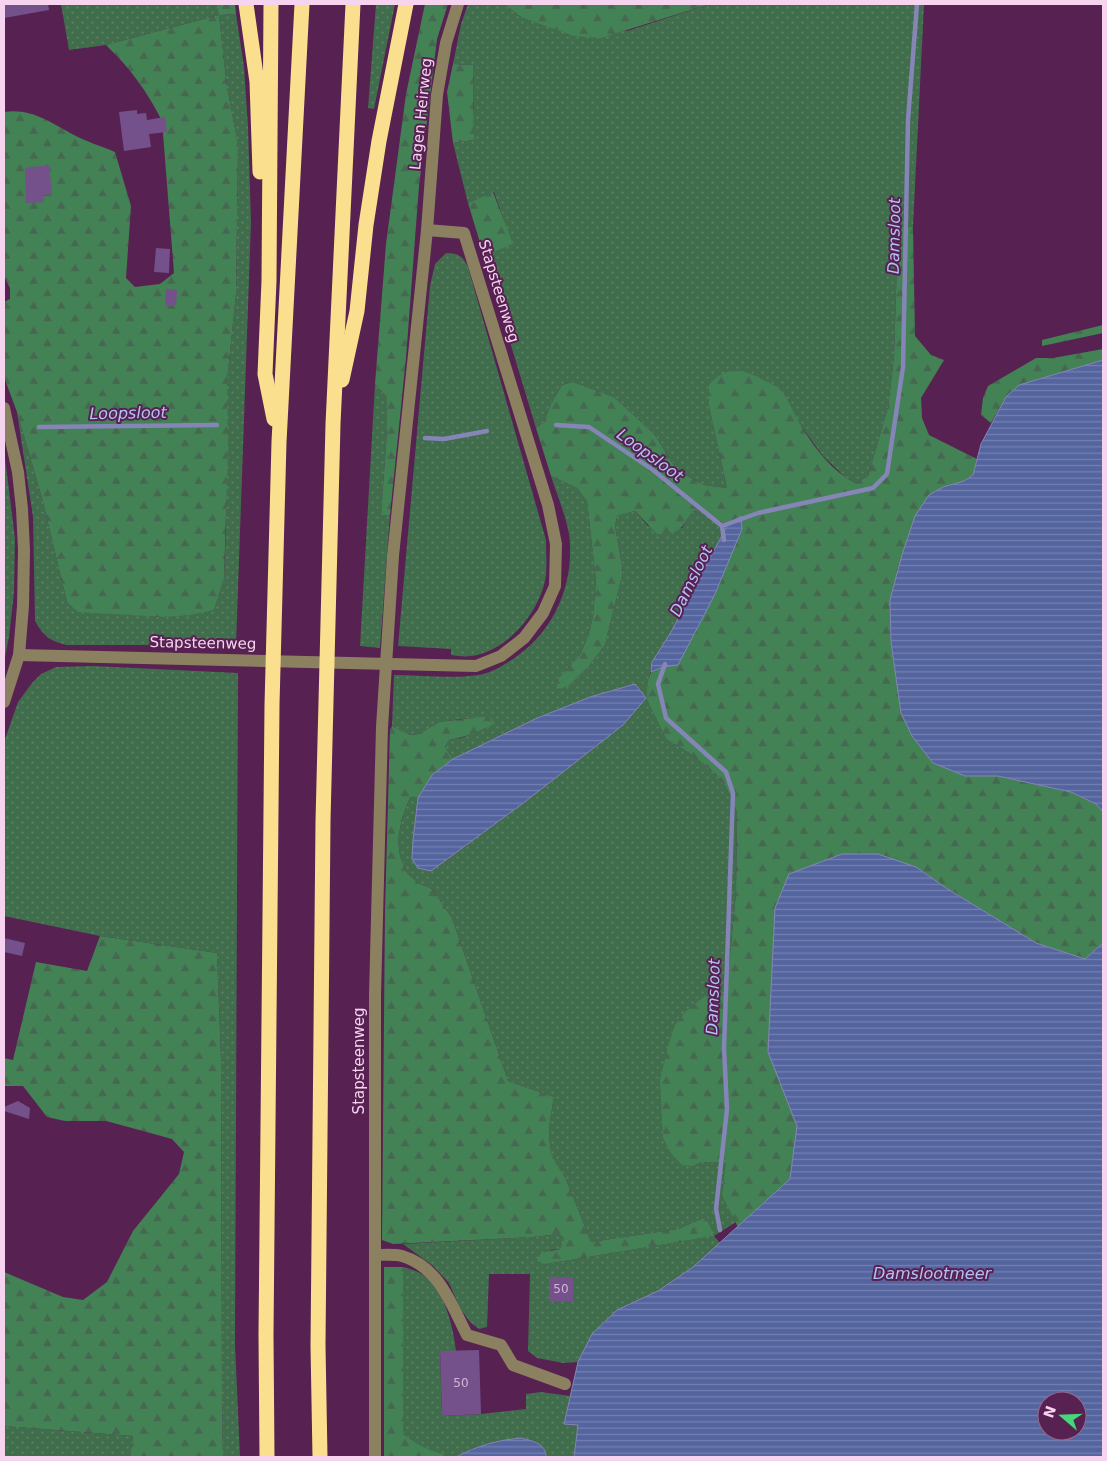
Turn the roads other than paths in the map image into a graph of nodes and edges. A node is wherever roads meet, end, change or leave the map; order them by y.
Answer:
1 (246, 4) edge
2 (271, 4) edge
3 (302, 4) edge
4 (353, 4) edge
5 (406, 4) edge
6 (458, 4) edge
7 (427, 230) junction
8 (269, 281) junction
9 (4, 408) edge
10 (333, 424) junction
11 (279, 442) junction
12 (19, 655) junction
13 (4, 702) edge
14 (375, 1255) junction
15 (565, 1384) dead end
16 (267, 1457) edge
17 (320, 1457) edge
18 (375, 1457) edge

1 - 8 highway
2 - 8 highway
3 - 11 highway
4 - 10 highway
5 - 10 highway
6 - 7 street, Lagen Heirweg
7 - 12 street, Stapsteenweg
7 - 14 street, Stapsteenweg
8 - 11 highway
9 - 12 street
10 - 17 highway
11 - 16 highway
12 - 13 street
14 - 15 street
14 - 18 street, Stapsteenweg

